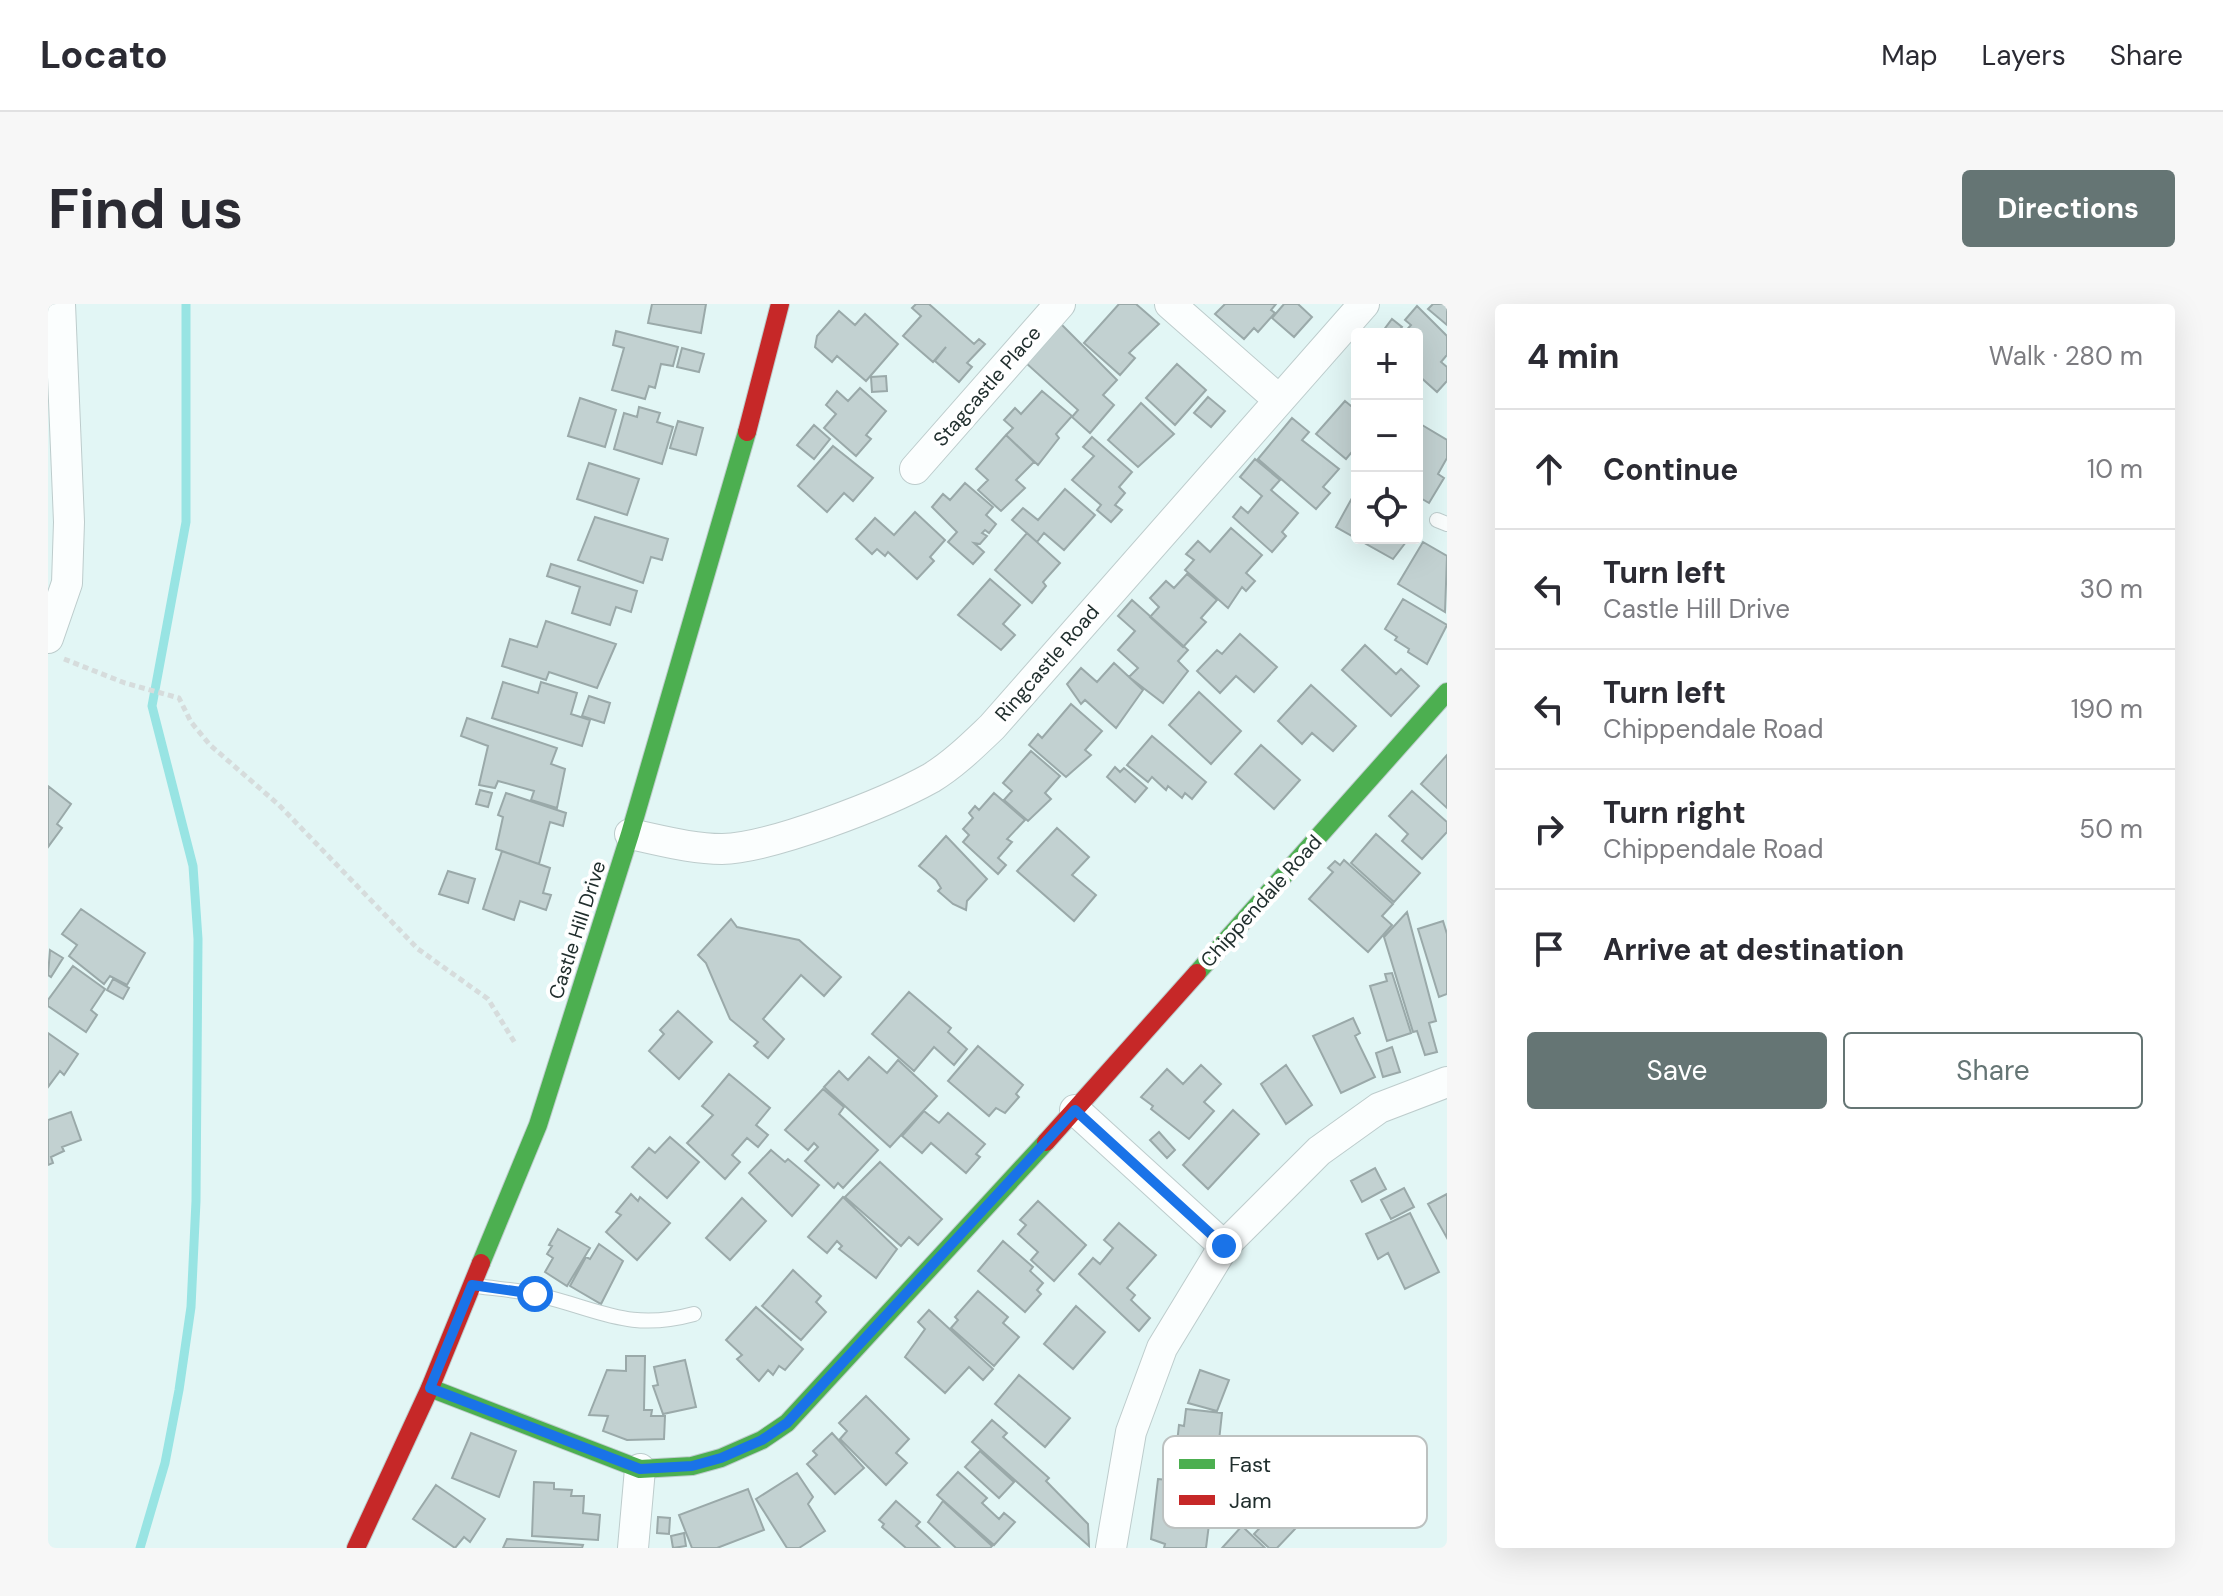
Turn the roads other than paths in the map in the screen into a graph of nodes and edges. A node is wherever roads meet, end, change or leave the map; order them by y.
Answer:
1 (60, 304) edge
2 (780, 304) edge
3 (1060, 304) edge
4 (1170, 304) edge
5 (1364, 304) edge
6 (1278, 399) junction
7 (915, 469) dead end
8 (55, 648) edge
9 (1447, 692) edge
10 (630, 834) junction
11 (1447, 1082) edge
12 (1075, 1110) junction
13 (1224, 1246) junction
14 (472, 1285) junction
15 (694, 1314) dead end
16 (430, 1388) junction
17 (640, 1469) junction
18 (356, 1548) edge
19 (633, 1548) edge
20 (1111, 1548) edge

1 - 8 street
2 - 10 street, Castle Hill Drive
3 - 7 street, Stagcastle Place
4 - 6 street
5 - 6 street, Ringcastle Road
6 - 10 street, Ringcastle Road
9 - 12 street, Chippendale Road
10 - 14 street, Castle Hill Drive
11 - 13 street
12 - 13 street
12 - 17 street, Chippendale Road
13 - 20 street
14 - 15 lane
14 - 16 street, Castle Hill Drive
16 - 17 street, Chippendale Road
16 - 18 street, Castle Hill Drive
17 - 19 street

